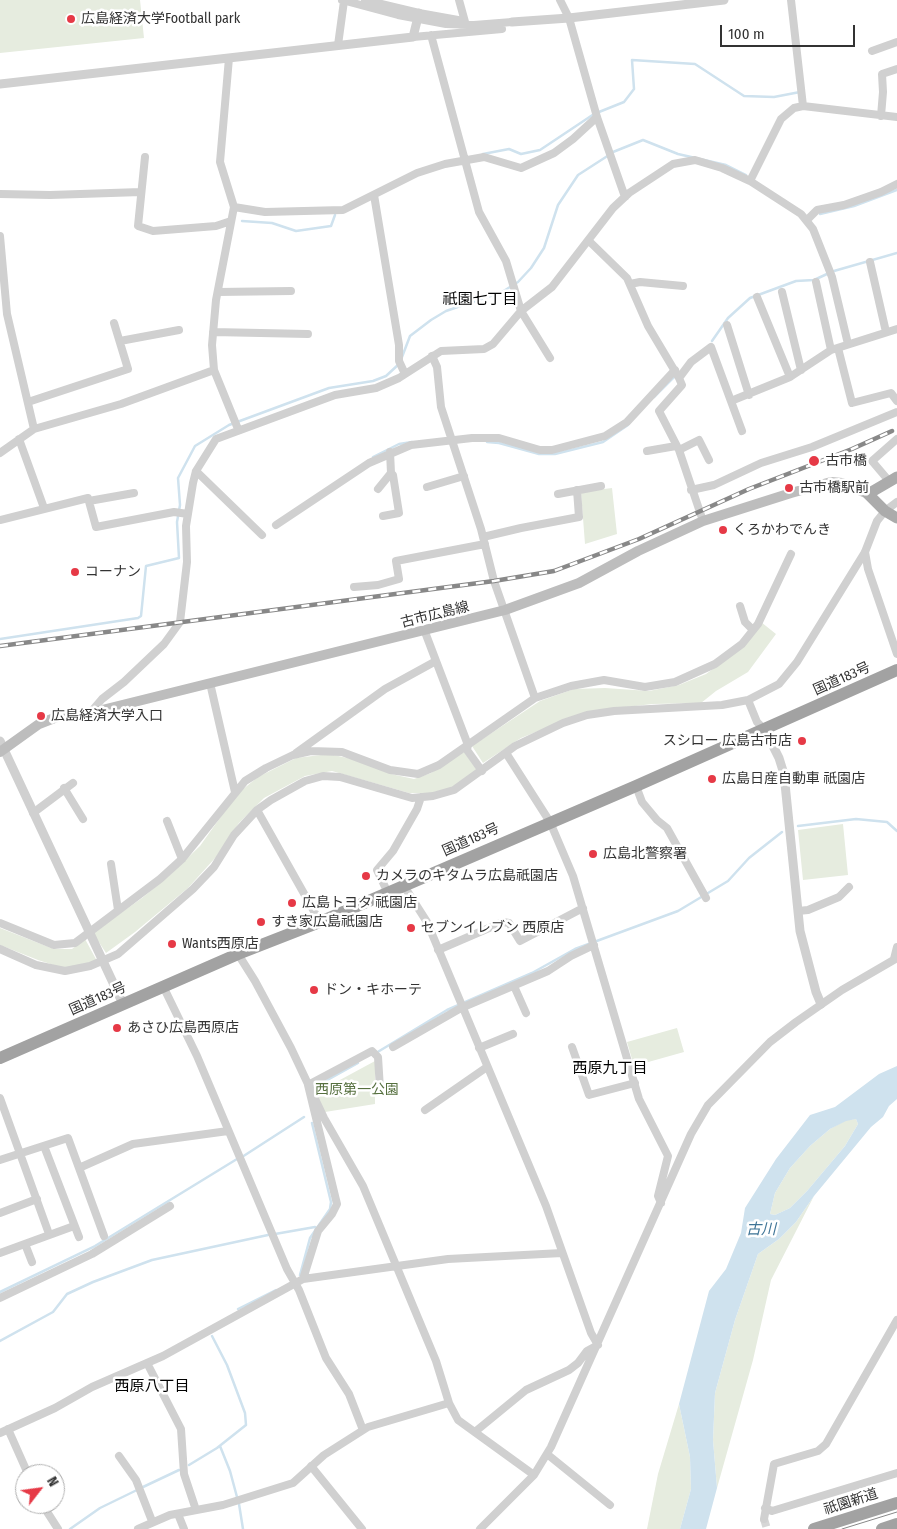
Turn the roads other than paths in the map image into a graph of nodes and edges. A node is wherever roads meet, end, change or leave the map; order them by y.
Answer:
1 (365, 0) edge
2 (459, 0) edge
3 (560, 0) edge
4 (724, 0) edge
5 (791, 0) edge
6 (343, 1) edge
7 (418, 16) junction
8 (569, 18) junction
9 (512, 22) joint
10 (466, 25) junction
11 (502, 29) dead end
12 (431, 35) junction
13 (413, 37) junction
14 (897, 42) edge
15 (338, 45) junction
16 (872, 50) dead end
17 (229, 58) junction
18 (897, 69) edge
19 (0, 84) edge
20 (803, 106) junction
21 (597, 116) junction
22 (881, 116) junction
23 (897, 117) edge
24 (144, 157) dead end
25 (464, 160) junction
26 (750, 181) junction
27 (897, 184) edge
28 (141, 192) junction
29 (0, 194) edge
30 (374, 195) junction
31 (625, 197) junction
32 (234, 208) junction
33 (807, 220) junction
34 (231, 221) junction
35 (0, 241) edge
36 (589, 241) junction
37 (870, 262) dead end
38 (816, 282) dead end
39 (630, 284) junction
40 (683, 286) dead end
41 (291, 291) dead end
42 (218, 292) junction
43 (782, 292) dead end
44 (757, 297) dead end
45 (521, 311) junction
46 (114, 323) dead end
47 (727, 325) dead end
48 (897, 329) edge
49 (179, 330) dead end
50 (213, 332) junction
51 (886, 332) junction
52 (308, 334) dead end
53 (120, 341) junction
54 (848, 344) junction
55 (835, 349) junction
56 (432, 356) junction
57 (550, 358) dead end
58 (214, 370) junction
59 (801, 370) junction
60 (405, 374) junction
61 (677, 374) junction
62 (790, 377) junction
63 (749, 395) junction
64 (731, 401) junction
65 (897, 401) edge
66 (28, 402) junction
67 (897, 412) edge
68 (34, 429) junction
69 (238, 430) junction
70 (742, 431) dead end
71 (897, 438) edge
72 (19, 439) junction
73 (452, 440) junction
74 (678, 448) junction
75 (647, 451) dead end
76 (390, 452) junction
77 (0, 453) edge
78 (709, 460) dead end
79 (196, 471) junction
80 (391, 473) junction
81 (464, 476) junction
82 (893, 479) edge
83 (601, 486) dead end
84 (427, 487) dead end
85 (378, 489) dead end
86 (577, 490) junction
87 (691, 490) junction
88 (134, 493) dead end
89 (558, 494) dead end
90 (868, 494) junction
91 (89, 501) junction
92 (897, 502) edge
93 (44, 508) junction
94 (885, 511) junction
95 (188, 514) junction
96 (383, 516) dead end
97 (897, 518) edge
98 (0, 520) edge
99 (703, 521) junction
100 (276, 525) dead end
101 (262, 535) dead end
102 (484, 540) junction
103 (865, 552) junction
104 (791, 554) dead end
105 (354, 587) dead end
106 (740, 606) dead end
107 (505, 610) junction
108 (753, 630) junction
109 (425, 632) junction
110 (897, 654) edge
111 (436, 661) junction
112 (897, 670) edge
113 (210, 683) junction
114 (535, 698) junction
115 (748, 700) junction
116 (90, 713) junction
117 (765, 730) junction
118 (468, 745) junction
119 (1, 747) edge
120 (506, 753) junction
121 (293, 755) junction
122 (482, 771) junction
123 (73, 783) dead end
124 (636, 786) junction
125 (64, 788) junction
126 (235, 792) junction
127 (421, 797) junction
128 (256, 810) junction
129 (34, 813) junction
130 (82, 819) dead end
131 (167, 821) dead end
132 (550, 822) junction
133 (182, 859) junction
134 (111, 864) dead end
135 (404, 886) junction
136 (849, 887) dead end
137 (388, 893) junction
138 (704, 896) dead end
139 (583, 908) junction
140 (118, 910) junction
141 (798, 911) junction
142 (320, 922) junction
143 (0, 923) edge
144 (88, 932) junction
145 (593, 942) junction
146 (897, 947) edge
147 (0, 949) edge
148 (438, 950) junction
149 (238, 954) junction
150 (896, 959) edge
151 (104, 962) junction
152 (163, 986) junction
153 (514, 986) junction
154 (123, 1004) junction
155 (460, 1004) junction
156 (821, 1004) junction
157 (526, 1013) dead end
158 (513, 1034) dead end
159 (393, 1047) dead end
160 (572, 1047) dead end
161 (478, 1048) junction
162 (0, 1058) edge
163 (487, 1067) junction
164 (635, 1083) junction
165 (308, 1085) junction
166 (380, 1089) dead end
167 (0, 1098) edge
168 (425, 1110) dead end
169 (228, 1131) junction
170 (44, 1146) junction
171 (21, 1153) junction
172 (0, 1160) edge
173 (79, 1168) junction
174 (37, 1199) junction
175 (661, 1203) junction
176 (170, 1206) dead end
177 (0, 1213) edge
178 (74, 1226) junction
179 (50, 1234) junction
180 (104, 1236) dead end
181 (78, 1237) dead end
182 (25, 1244) junction
183 (0, 1253) edge
184 (562, 1253) junction
185 (32, 1262) dead end
186 (396, 1266) junction
187 (303, 1279) junction
188 (295, 1284) junction
189 (0, 1298) edge
190 (897, 1320) edge
191 (598, 1345) junction
192 (147, 1363) junction
193 (449, 1403) junction
194 (8, 1429) junction
195 (363, 1430) junction
196 (476, 1432) junction
197 (0, 1434) edge
198 (547, 1454) junction
199 (119, 1456) dead end
200 (24, 1464) edge
201 (311, 1466) junction
202 (897, 1474) edge
203 (534, 1475) junction
204 (897, 1503) edge
205 (610, 1505) dead end
206 (765, 1508) junction
207 (196, 1510) junction
208 (48, 1514) edge
209 (178, 1514) junction
210 (764, 1519) tunnel mouth
211 (152, 1521) junction
212 (897, 1524) edge
213 (58, 1529) edge
214 (138, 1529) edge
215 (184, 1529) edge
216 (362, 1529) edge
217 (480, 1529) edge
218 (814, 1529) edge
219 (882, 1529) edge

1 - 7 street
2 - 10 street
3 - 8 street
4 - 8 street
5 - 20 street
6 - 7 street
6 - 15 street
7 - 10 street
7 - 13 street
8 - 9 street
8 - 21 street
9 - 10 street
10 - 11 street
10 - 12 street
12 - 13 street
12 - 25 street
13 - 15 street
14 - 16 street
15 - 17 street
17 - 19 street
17 - 32 street
18 - 22 street
20 - 22 street
20 - 26 street
21 - 25 street
21 - 31 street
22 - 23 street
24 - 28 street
25 - 30 street
25 - 45 street
26 - 31 street
26 - 33 street
27 - 33 street
28 - 29 street
28 - 34 street
30 - 32 street
30 - 60 street
31 - 36 street
32 - 34 street
33 - 54 street
34 - 42 street
35 - 66 street
36 - 39 street
36 - 45 street
37 - 51 street
38 - 55 street
39 - 40 street
39 - 61 street
41 - 42 street
42 - 50 street
43 - 59 street
44 - 62 street
45 - 56 street
45 - 57 street
46 - 53 street
47 - 63 street
48 - 51 street
49 - 53 street
50 - 52 street
50 - 58 street
51 - 54 street
53 - 66 street
54 - 55 street
55 - 59 street
55 - 65 street
56 - 60 street
56 - 73 street
58 - 68 street
58 - 69 street
59 - 62 street
60 - 69 street
61 - 64 street
61 - 73 street
61 - 74 street
62 - 63 street
63 - 64 street
64 - 70 street
66 - 68 street
67 - 87 street
68 - 72 street
69 - 79 street
71 - 82 street
72 - 77 street
72 - 93 street
73 - 76 street
73 - 81 street
74 - 75 street
74 - 78 street
74 - 87 street
76 - 80 street
76 - 100 street
79 - 95 street
79 - 101 street
80 - 85 street
80 - 96 street
81 - 84 street
81 - 102 street
82 - 90 main road
83 - 86 street
86 - 89 street
86 - 102 street
87 - 99 street
88 - 91 street
90 - 94 main road
90 - 99 main road, 古市広島線
91 - 93 street
91 - 95 street
92 - 94 street
93 - 98 street
94 - 97 main road
94 - 103 street
95 - 116 street
99 - 107 main road, 古市広島線
102 - 105 street
102 - 107 street
103 - 110 street
103 - 115 street
104 - 108 street
106 - 108 street
107 - 109 main road, 古市広島線
107 - 114 street
108 - 114 street
109 - 111 street
109 - 113 main road, 古市広島線
111 - 118 street
111 - 121 street
112 - 117 highway, 国道183号
113 - 116 main road, 古市広島線
113 - 126 street
114 - 118 street
115 - 117 street
115 - 120 street
116 - 119 main road, 古市広島線
117 - 124 highway, 国道183号
117 - 141 street
118 - 121 street
118 - 122 street
119 - 129 street
120 - 122 street
120 - 132 street
121 - 126 street
122 - 127 street
123 - 125 street
124 - 132 highway, 国道183号
124 - 138 street
125 - 129 street
125 - 130 street
126 - 133 street
127 - 128 street
127 - 137 street
128 - 142 street
128 - 151 street
129 - 144 street
131 - 133 street
132 - 135 highway, 国道183号
132 - 139 street
133 - 140 street
134 - 140 street
135 - 137 highway, 国道183号
135 - 148 street
136 - 141 street
137 - 142 highway, 国道183号
139 - 145 street
139 - 148 street
140 - 144 street
141 - 156 street
142 - 149 highway, 国道183号
143 - 144 street
144 - 151 street
145 - 153 street
145 - 164 street
146 - 150 street
147 - 151 street
148 - 155 street
149 - 152 highway, 国道183号
149 - 165 street
150 - 156 street
151 - 154 street
152 - 154 highway, 国道183号
152 - 169 street
153 - 155 street
153 - 157 street
154 - 162 highway, 国道183号
155 - 159 street
155 - 161 street
156 - 175 street
158 - 161 street
160 - 164 street
161 - 163 street
163 - 168 street
163 - 184 street
164 - 175 street
165 - 166 street
165 - 186 street
165 - 187 street
167 - 171 street
169 - 173 street
169 - 188 street
170 - 171 street
170 - 173 street
170 - 178 street
171 - 172 street
171 - 174 street
173 - 180 street
174 - 177 street
174 - 179 street
175 - 191 street
176 - 189 street
178 - 179 street
178 - 181 street
179 - 182 street
182 - 183 street
182 - 185 street
184 - 186 street
184 - 191 street
186 - 187 street
186 - 193 street
187 - 188 street
188 - 192 street
188 - 195 street
190 - 206 street
191 - 196 street
191 - 198 street
192 - 194 street
192 - 207 street
193 - 195 street
193 - 196 street
194 - 197 street
194 - 200 street
195 - 201 street
196 - 203 street
198 - 203 street
198 - 205 street
199 - 211 street
201 - 207 street
201 - 216 street
202 - 206 street
203 - 217 street
204 - 218 highway, 祇園新道
206 - 210 street
207 - 209 street
208 - 213 street
209 - 211 street
209 - 215 street
211 - 214 street
212 - 219 highway

